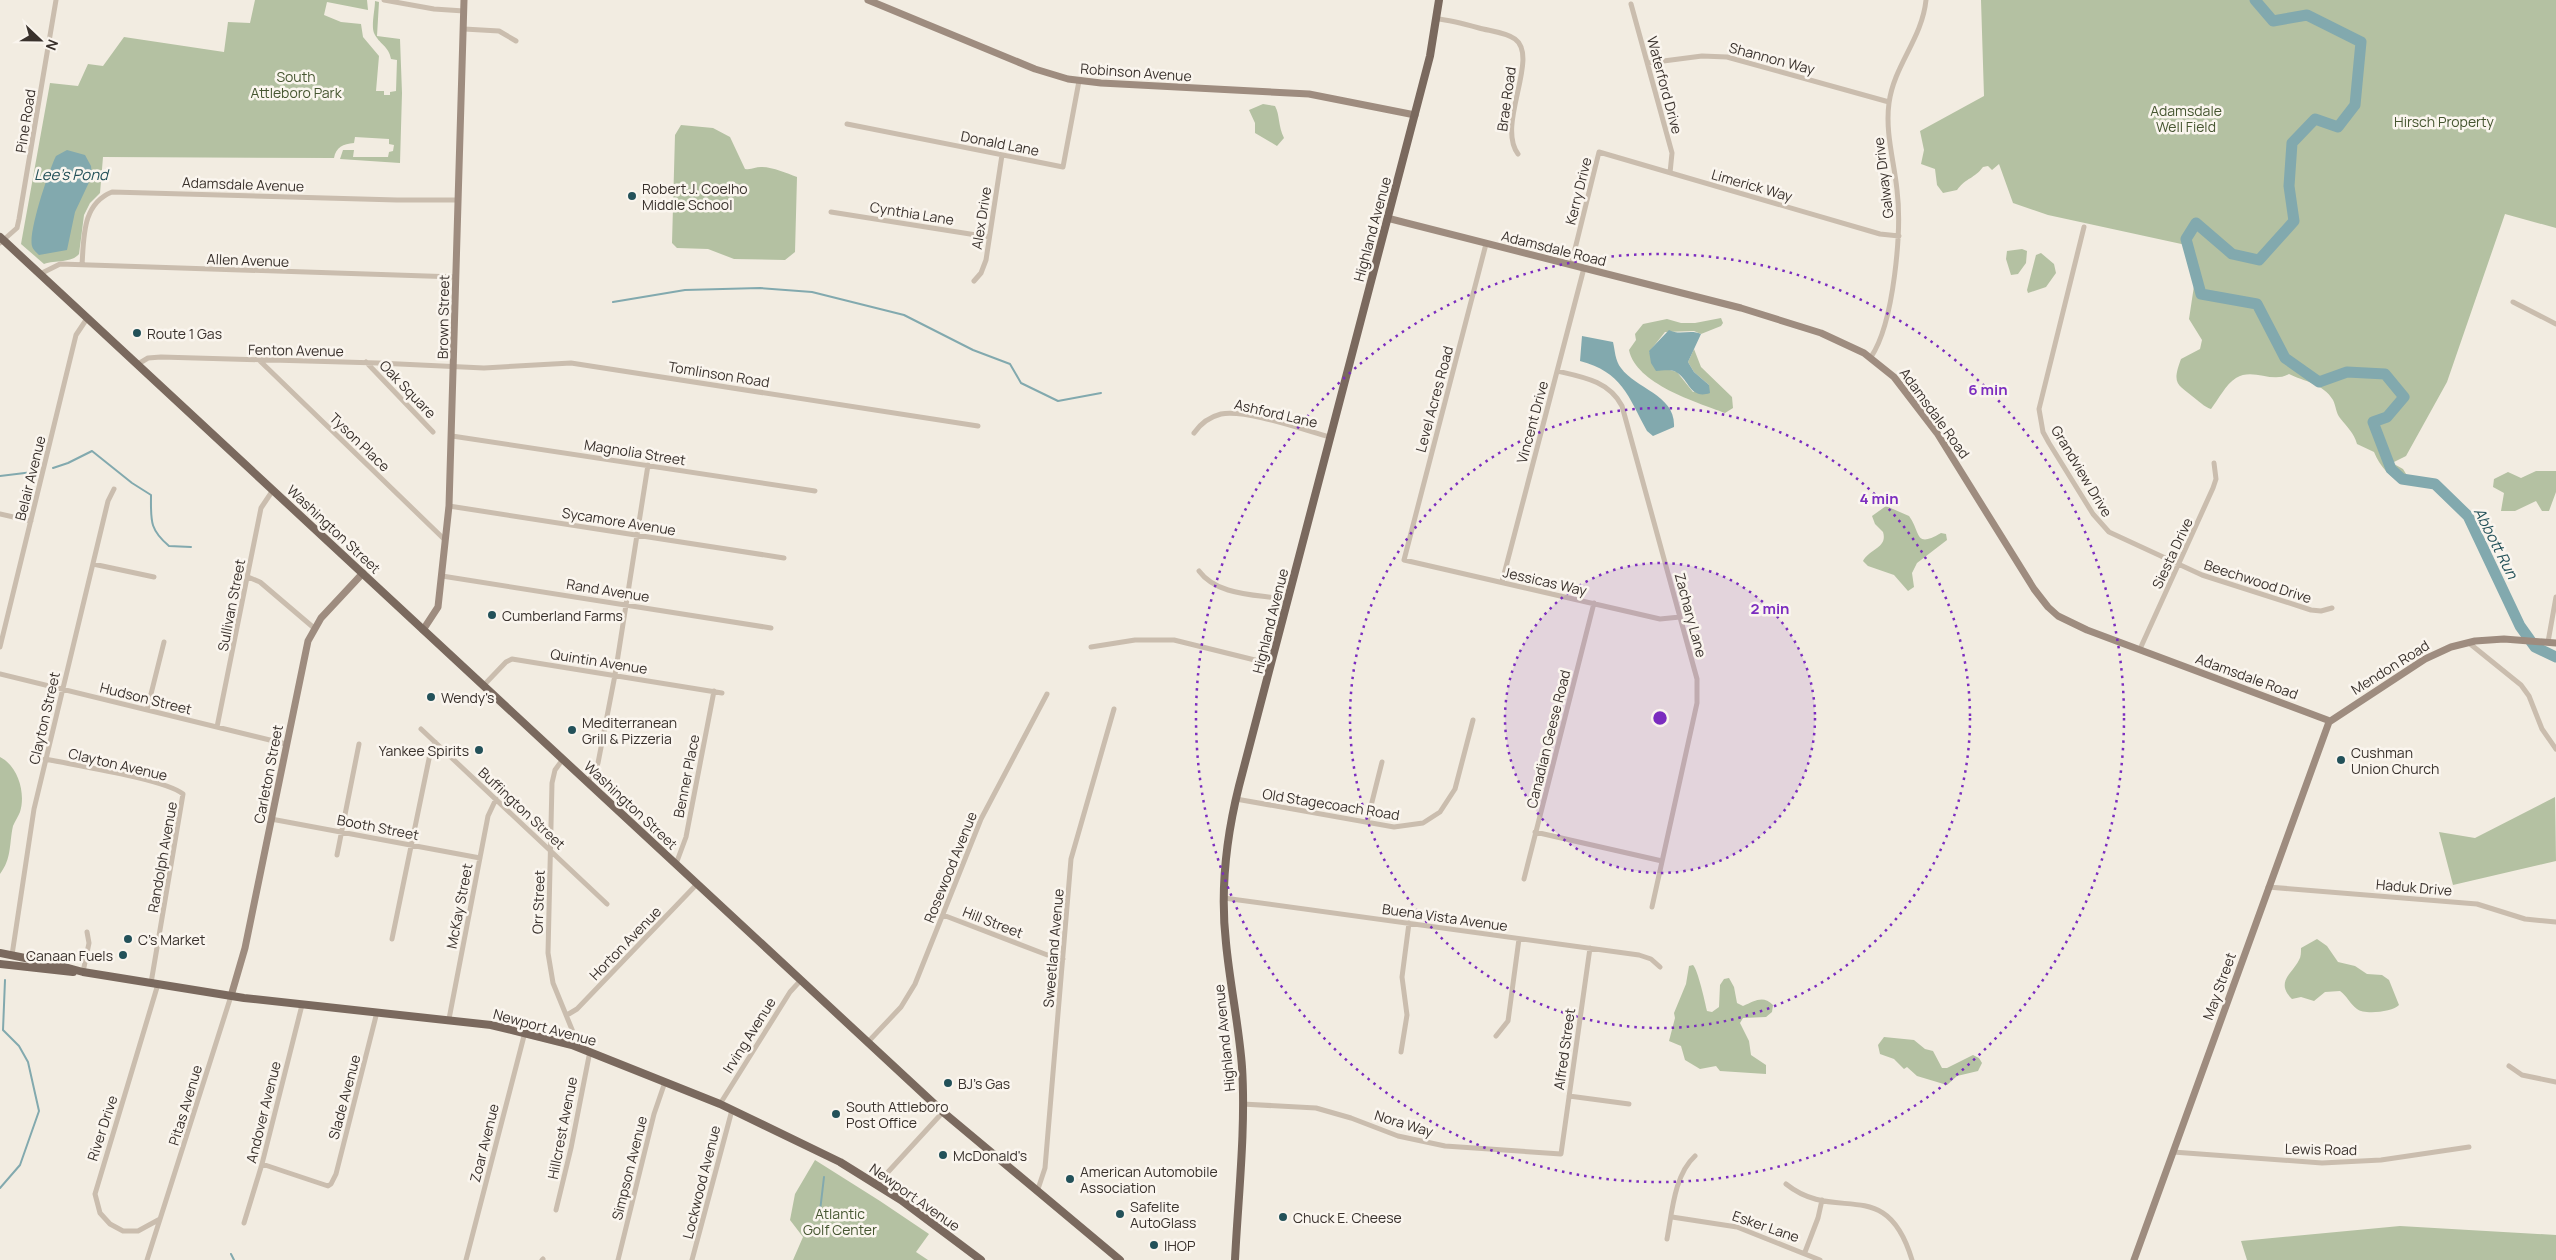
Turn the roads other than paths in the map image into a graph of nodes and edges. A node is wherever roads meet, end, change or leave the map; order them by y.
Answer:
1 (56, 0) edge
2 (384, 0) edge
3 (464, 0) edge
4 (868, 0) edge
5 (1439, 0) edge
6 (1926, 0) edge
7 (1631, 4) dead end
8 (464, 11) junction
9 (1437, 19) junction
10 (464, 30) junction
11 (516, 41) dead end
12 (1648, 64) junction
13 (1079, 81) junction
14 (1889, 102) junction
15 (1415, 115) junction
16 (847, 124) dead end
17 (1599, 152) joint
18 (1518, 154) dead end
19 (1002, 155) junction
20 (1670, 173) junction
21 (458, 200) junction
22 (831, 212) dead end
23 (1388, 218) junction
24 (2084, 227) dead end
25 (1899, 236) junction
26 (989, 237) junction
27 (1, 240) edge
28 (1486, 244) junction
29 (82, 265) junction
30 (1571, 265) junction
31 (1584, 268) junction
32 (40, 274) junction
33 (456, 276) junction
34 (974, 281) dead end
35 (2513, 302) dead end
36 (88, 317) junction
37 (2556, 324) edge
38 (1870, 357) junction
39 (258, 360) junction
40 (366, 362) junction
41 (138, 364) junction
42 (455, 366) junction
43 (1557, 371) junction
44 (978, 426) dead end
45 (433, 432) dead end
46 (1194, 433) dead end
47 (452, 436) junction
48 (1330, 437) junction
49 (2214, 463) dead end
50 (648, 465) junction
51 (114, 489) dead end
52 (273, 490) junction
53 (815, 491) dead end
54 (449, 506) junction
55 (0, 514) edge
56 (31, 521) junction
57 (637, 535) junction
58 (446, 540) junction
59 (784, 558) dead end
60 (1404, 560) joint
61 (93, 564) junction
62 (2178, 565) junction
63 (1199, 571) dead end
64 (363, 573) junction
65 (442, 576) junction
66 (154, 577) dead end
67 (248, 577) junction
68 (1502, 582) junction
69 (2556, 597) edge
70 (1288, 600) junction
71 (1594, 603) junction
72 (626, 604) junction
73 (2332, 608) dead end
74 (1680, 616) junction
75 (314, 628) junction
76 (771, 628) dead end
77 (423, 630) junction
78 (164, 642) dead end
79 (2548, 642) junction
80 (2469, 643) junction
81 (2556, 643) edge
82 (0, 647) edge
83 (1091, 647) dead end
84 (2140, 649) junction
85 (1271, 664) junction
86 (0, 674) edge
87 (615, 675) junction
88 (483, 686) junction
89 (62, 689) junction
90 (714, 691) junction
91 (722, 692) dead end
92 (1047, 694) dead end
93 (147, 710) junction
94 (1114, 710) dead end
95 (1473, 720) dead end
96 (2330, 720) junction
97 (217, 727) junction
98 (421, 729) dead end
99 (435, 742) junction
100 (286, 744) junction
101 (359, 744) dead end
102 (2556, 749) edge
103 (45, 759) junction
104 (562, 759) junction
105 (1382, 762) dead end
106 (588, 782) junction
107 (183, 794) joint
108 (496, 799) junction
109 (1236, 799) junction
110 (271, 819) junction
111 (1367, 822) junction
112 (342, 832) junction
113 (1536, 832) junction
114 (412, 845) junction
115 (551, 849) junction
116 (337, 855) dead end
117 (480, 858) junction
118 (1662, 861) junction
119 (676, 864) junction
120 (1524, 879) dead end
121 (697, 884) junction
122 (2268, 887) junction
123 (1224, 898) junction
124 (608, 904) dead end
125 (1652, 907) dead end
126 (942, 915) junction
127 (2556, 922) edge
128 (1409, 923) junction
129 (88, 932) dead end
130 (392, 939) dead end
131 (1519, 939) junction
132 (1590, 948) junction
133 (0, 953) edge
134 (12, 955) junction
135 (1064, 959) junction
136 (0, 964) edge
137 (1660, 967) dead end
138 (83, 972) junction
139 (801, 980) junction
140 (154, 984) junction
141 (231, 996) junction
142 (302, 1005) junction
143 (377, 1012) junction
144 (567, 1016) junction
145 (450, 1019) junction
146 (525, 1032) junction
147 (1496, 1036) dead end
148 (868, 1042) junction
149 (572, 1045) junction
150 (590, 1051) junction
151 (1401, 1052) dead end
152 (2508, 1066) dead end
153 (665, 1082) junction
154 (2556, 1082) edge
155 (1569, 1096) junction
156 (720, 1104) junction
157 (1242, 1104) junction
158 (1630, 1104) dead end
159 (732, 1110) junction
160 (943, 1112) junction
161 (2469, 1147) dead end
162 (2173, 1152) junction
163 (1561, 1154) joint
164 (1695, 1156) dead end
165 (262, 1164) junction
166 (877, 1184) junction
167 (1786, 1184) dead end
168 (1038, 1192) junction
169 (1822, 1200) junction
170 (556, 1210) dead end
171 (1672, 1216) junction
172 (160, 1219) junction
173 (244, 1223) dead end
174 (1667, 1239) dead end
175 (1805, 1252) junction
176 (146, 1260) edge
177 (466, 1260) edge
178 (618, 1260) edge
179 (692, 1260) edge
180 (981, 1260) edge
181 (1120, 1260) edge
182 (1235, 1260) edge
183 (1820, 1260) edge
184 (1912, 1260) edge
185 (2134, 1260) edge

1 - 27 street, Pine Road
2 - 8 street
3 - 8 street, Brown Street
4 - 13 street, Robinson Avenue
5 - 9 main road, Highland Avenue
6 - 14 street, Galway Drive
7 - 12 street, Waterford Drive
8 - 10 street, Brown Street
9 - 15 main road, Highland Avenue
9 - 18 street, Brae Road
10 - 11 street
10 - 21 street, Brown Street
12 - 14 street, Shannon Way
12 - 20 street, Waterford Drive
13 - 15 street, Robinson Avenue
13 - 19 street, Donald Lane
14 - 25 street, Galway Drive
15 - 23 main road, Highland Avenue
16 - 19 street, Donald Lane
17 - 20 street, Limerick Way
17 - 30 street, Kerry Drive
19 - 26 street, Alex Drive
20 - 25 street, Limerick Way
21 - 29 street, Adamsdale Avenue
21 - 33 street, Brown Street
22 - 26 street, Cynthia Lane
23 - 28 street, Adamsdale Road
23 - 48 main road, Highland Avenue
24 - 62 street, Grandview Drive
25 - 38 street, Galway Drive
26 - 34 street, Alex Drive
27 - 32 main road, Washington Street
28 - 30 street, Adamsdale Road
28 - 60 street, Level Acres Road
29 - 32 street, Allen Avenue
29 - 33 street, Allen Avenue
30 - 31 street, Adamsdale Road
31 - 38 street, Adamsdale Road
31 - 43 street, Vincent Drive
32 - 36 main road, Washington Street
33 - 42 street, Brown Street
35 - 37 street
36 - 41 main road, Washington Street
36 - 56 street, Belair Avenue
38 - 84 street, Adamsdale Road
39 - 40 street, Fenton Avenue
39 - 41 street, Fenton Avenue
39 - 58 street, Tyson Place
40 - 42 street, Fenton Avenue
40 - 45 street, Oak Square
41 - 52 main road, Washington Street
42 - 44 street, Tomlinson Road
42 - 47 street, Brown Street
43 - 68 street, Vincent Drive
43 - 74 street, Zachary Lane
46 - 48 street, Ashford Lane
47 - 50 street, Magnolia Street
47 - 54 street, Brown Street
48 - 70 main road, Highland Avenue
49 - 62 street, Siesta Drive
50 - 53 street, Magnolia Street
50 - 57 street
51 - 61 street, Clayton Street
52 - 64 main road, Washington Street
52 - 67 street, Sullivan Street
54 - 57 street, Sycamore Avenue
54 - 58 street, Brown Street
55 - 56 street
56 - 82 street, Belair Avenue
57 - 59 street, Sycamore Avenue
57 - 72 street
58 - 65 street, Brown Street
60 - 68 street, Jessicas Way
61 - 66 street
61 - 89 street, Clayton Street
62 - 73 street, Beechwood Drive
62 - 84 street, Siesta Drive
63 - 70 street
64 - 75 street, Carleton Street
64 - 77 main road, Washington Street
65 - 72 street, Rand Avenue
65 - 77 street, Brown Street
67 - 75 street
67 - 97 street, Sullivan Street
68 - 71 street, Jessicas Way
69 - 79 street
70 - 85 main road, Highland Avenue
71 - 74 street, Jessicas Way
71 - 113 street, Canadian Geese Road
72 - 76 street, Rand Avenue
72 - 87 street
74 - 118 street, Zachary Lane
75 - 100 street, Carleton Street
77 - 88 main road, Washington Street
78 - 93 street
79 - 80 street, Mendon Road
79 - 81 street, Mendon Road
80 - 96 street, Mendon Road
80 - 102 street
83 - 85 street
84 - 96 street, Adamsdale Road
85 - 109 main road, Highland Avenue
86 - 89 street, Hudson Street
87 - 88 street, Quintin Avenue
87 - 90 street, Quintin Avenue
87 - 106 street
88 - 104 main road, Washington Street
89 - 93 street, Hudson Street
89 - 103 street, Clayton Street
90 - 91 street, Quintin Avenue
90 - 119 street, Benner Place
92 - 126 street, Rosewood Avenue
93 - 97 street, Hudson Street
94 - 135 street, Sweetland Avenue
95 - 111 street, Old Stagecoach Road
96 - 122 street, May Street
97 - 100 street, Hudson Street
98 - 99 street, Buffington Street
99 - 108 street, Buffington Street
99 - 114 street
100 - 110 street, Carleton Street
101 - 112 street
103 - 107 street, Clayton Avenue
103 - 134 street, Clayton Street
104 - 106 main road, Washington Street
104 - 115 street, Orr Street
105 - 111 street
106 - 119 main road, Washington Street
107 - 140 street, Randolph Avenue
108 - 115 street, Buffington Street
108 - 117 street, McKay Street
109 - 111 street, Old Stagecoach Road
109 - 123 main road, Highland Avenue
110 - 112 street, Booth Street
110 - 141 street, Carleton Street
112 - 114 street, Booth Street
112 - 116 street
113 - 118 street
113 - 120 street, Canadian Geese Road
114 - 117 street, Booth Street
114 - 130 street
115 - 124 street, Buffington Street
115 - 144 street, Orr Street
117 - 145 street, McKay Street
118 - 125 street, Zachary Lane
119 - 121 main road, Washington Street
121 - 139 main road, Washington Street
121 - 144 street, Horton Avenue
122 - 127 street, Haduk Drive
122 - 162 street, May Street
123 - 128 street, Buena Vista Avenue
123 - 157 main road, Highland Avenue
126 - 135 street, Hill Street
126 - 148 street, Rosewood Avenue
128 - 131 street, Buena Vista Avenue
128 - 151 street
129 - 138 street
131 - 132 street, Buena Vista Avenue
131 - 147 street
132 - 137 street, Buena Vista Avenue
132 - 155 street, Alfred Street
133 - 134 main road, Newport Avenue
134 - 138 main road, Newport Avenue
135 - 168 street, Sweetland Avenue
136 - 138 main road, Newport Avenue
138 - 140 main road, Newport Avenue
139 - 148 main road, Washington Street
139 - 156 street, Irving Avenue
140 - 141 main road, Newport Avenue
140 - 172 street, River Drive
141 - 142 main road, Newport Avenue
141 - 172 street, Pitas Avenue
142 - 143 main road, Newport Avenue
142 - 165 street, Andover Avenue
143 - 145 main road, Newport Avenue
143 - 165 street, Slade Avenue
144 - 149 street, Orr Street
145 - 146 main road, Newport Avenue
146 - 149 main road, Newport Avenue
146 - 177 street, Zoar Avenue
148 - 160 main road, Washington Street
149 - 150 main road, Newport Avenue
150 - 153 main road, Newport Avenue
150 - 170 street, Hillcrest Avenue
152 - 154 street
153 - 156 main road, Newport Avenue
153 - 178 street, Simpson Avenue
155 - 158 street
155 - 163 street, Alfred Street
156 - 159 main road, Newport Avenue
157 - 163 street, Nora Way
157 - 182 main road, Highland Avenue
159 - 166 main road, Newport Avenue
159 - 179 street, Lockwood Avenue
160 - 166 street
160 - 168 main road, Washington Street
161 - 162 street, Lewis Road
162 - 185 street, May Street
164 - 171 street
165 - 173 street, Andover Avenue
166 - 180 main road, Newport Avenue
167 - 169 street
168 - 181 main road, Washington Street
169 - 175 street
169 - 184 street
171 - 174 street
171 - 175 street, Esker Lane
172 - 176 street, Pitas Avenue
175 - 183 street, Esker Lane

